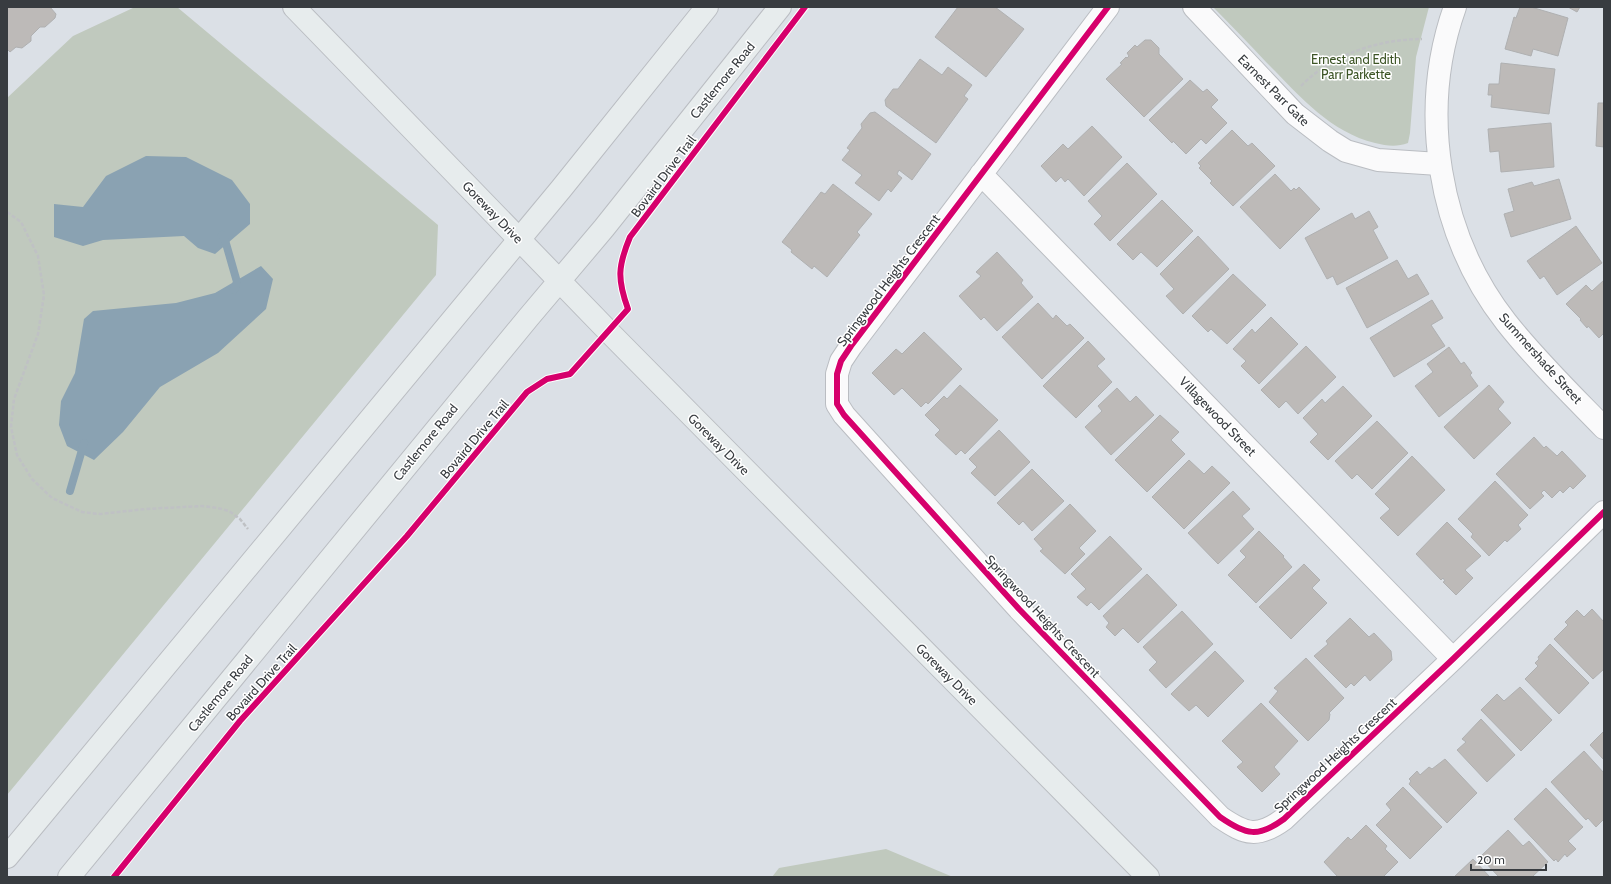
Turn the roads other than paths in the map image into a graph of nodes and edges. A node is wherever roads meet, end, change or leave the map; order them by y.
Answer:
1 (294, 7) edge
2 (707, 7) edge
3 (780, 7) edge
4 (1108, 7) edge
5 (1194, 7) edge
6 (1455, 7) edge
7 (1438, 164) junction
8 (981, 174) junction
9 (518, 238) junction
10 (559, 281) junction
11 (1604, 428) edge
12 (1604, 512) edge
13 (1453, 659) junction
14 (7, 858) edge
15 (69, 877) edge
16 (1148, 877) edge

1 - 9 main road, Goreway Drive
2 - 9 main road
3 - 10 main road, Castlemore Road
4 - 8 street, Springwood Heights Crescent
5 - 7 street, Earnest Parr Gate
6 - 7 street, Summershade Street
7 - 11 street, Summershade Street
8 - 13 street, Villagewood Street
8 - 13 street, Springwood Heights Crescent
9 - 10 main road, Goreway Drive
9 - 14 main road
10 - 15 main road, Castlemore Road
10 - 16 main road, Goreway Drive
12 - 13 street, Springwood Heights Crescent

